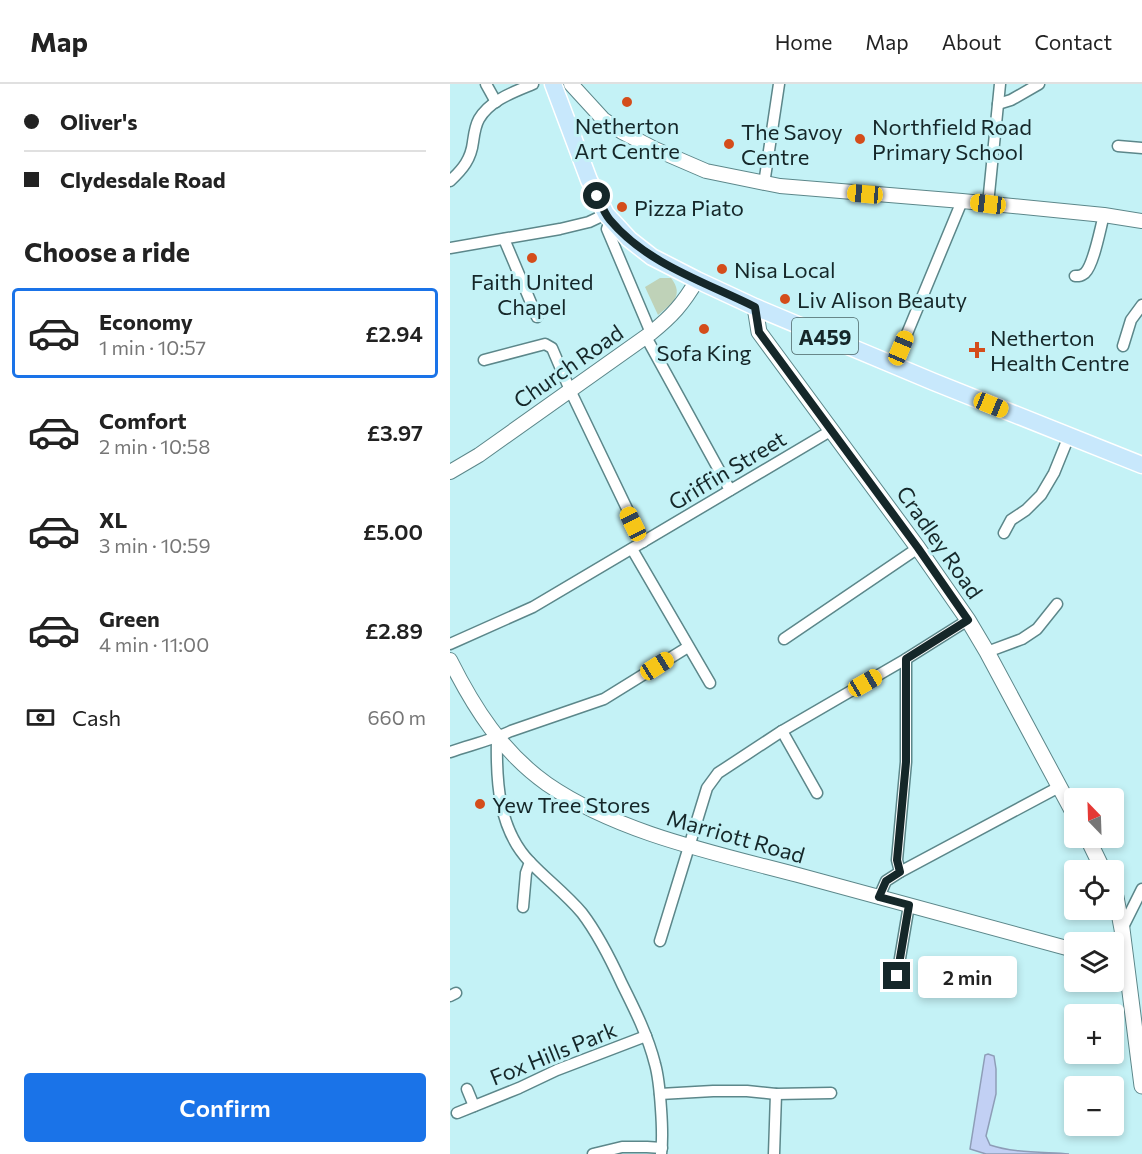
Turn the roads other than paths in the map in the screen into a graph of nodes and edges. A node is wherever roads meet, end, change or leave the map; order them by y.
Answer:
1 (486, 84) edge
2 (533, 84) edge
3 (571, 84) edge
4 (779, 84) edge
5 (1000, 84) edge
6 (1039, 84) edge
7 (556, 91) edge
8 (582, 98) junction
9 (496, 102) junction
10 (998, 104) junction
11 (1118, 146) dead end
12 (1142, 148) edge
13 (450, 181) edge
14 (764, 184) junction
15 (962, 201) junction
16 (988, 204) junction
17 (1104, 215) junction
18 (608, 217) junction
19 (1142, 221) edge
20 (504, 239) junction
21 (450, 248) edge
22 (1076, 276) dead end
23 (697, 280) junction
24 (1142, 305) edge
25 (755, 307) junction
26 (537, 317) dead end
27 (649, 335) junction
28 (1123, 346) dead end
29 (484, 360) dead end
30 (894, 365) junction
31 (570, 390) junction
32 (832, 430) junction
33 (1069, 436) junction
34 (1142, 465) edge
35 (450, 472) edge
36 (730, 490) junction
37 (1004, 533) dead end
38 (643, 542) junction
39 (918, 548) junction
40 (632, 549) junction
41 (1057, 604) dead end
42 (968, 620) junction
43 (784, 639) dead end
44 (450, 644) edge
45 (688, 647) junction
46 (987, 652) junction
47 (906, 659) junction
48 (450, 660) edge
49 (710, 683) dead end
50 (782, 731) junction
51 (497, 738) junction
52 (450, 752) edge
53 (1059, 787) junction
54 (817, 793) dead end
55 (1064, 796) edge
56 (690, 846) junction
57 (530, 862) junction
58 (900, 872) junction
59 (1142, 889) edge
60 (879, 897) junction
61 (909, 905) junction
62 (523, 907) dead end
63 (1120, 920) edge
64 (1122, 928) junction
65 (1122, 932) edge
66 (660, 940) dead end
67 (1064, 947) edge
68 (1124, 975) edge
69 (897, 976) dead end
70 (1137, 1016) edge
71 (646, 1036) junction
72 (1140, 1057) edge
73 (1142, 1086) edge
74 (467, 1089) dead end
75 (831, 1093) dead end
76 (660, 1094) junction
77 (776, 1094) junction
78 (474, 1106) junction
79 (457, 1113) dead end
80 (661, 1151) edge
81 (593, 1154) edge
82 (774, 1154) edge

1 - 9 street
2 - 9 street
3 - 8 street
4 - 14 street
5 - 10 street
6 - 10 street
7 - 8 street
7 - 18 main road, A459
8 - 14 street
9 - 13 street
10 - 16 street
11 - 12 street
14 - 15 street
15 - 16 street
15 - 30 street
16 - 17 street
17 - 19 street
17 - 22 street
18 - 20 street
18 - 23 main road, A459
18 - 27 street
20 - 21 street
20 - 26 street
23 - 25 main road, A459
23 - 27 street, Church Road
24 - 28 street
25 - 30 main road, A459
25 - 32 main road, Cradley Road
27 - 31 street, Church Road
27 - 36 street
29 - 31 street
30 - 33 main road, A459
31 - 35 street, Church Road
31 - 38 street
32 - 36 street, Griffin Street
32 - 39 main road, Cradley Road
33 - 34 main road, A459
33 - 37 street
36 - 38 street, Griffin Street
38 - 40 street, Griffin Street
39 - 42 main road, Cradley Road
39 - 43 street
40 - 44 street, Griffin Street
40 - 45 street
41 - 46 street
42 - 46 main road, Cradley Road
42 - 47 street
45 - 49 street
45 - 51 street
46 - 53 main road, Cradley Road
47 - 50 street
47 - 58 street
48 - 51 street, Marriott Road
50 - 54 street
50 - 56 street
51 - 52 street
51 - 56 street, Marriott Road
51 - 57 street
53 - 55 main road, Cradley Road
53 - 58 street
56 - 60 street, Marriott Road
56 - 66 street
57 - 62 street
57 - 71 street
58 - 60 street
59 - 64 street
60 - 61 street, Marriott Road
61 - 67 street, Marriott Road
61 - 69 street
63 - 64 main road
64 - 65 main road
68 - 70 main road
70 - 72 main road
71 - 76 street
71 - 78 street, Fox Hills Park
72 - 73 main road
74 - 78 street, Fox Hills Park
75 - 77 street
76 - 77 street
76 - 80 street
77 - 82 street
78 - 79 street, Fox Hills Park
80 - 81 street

